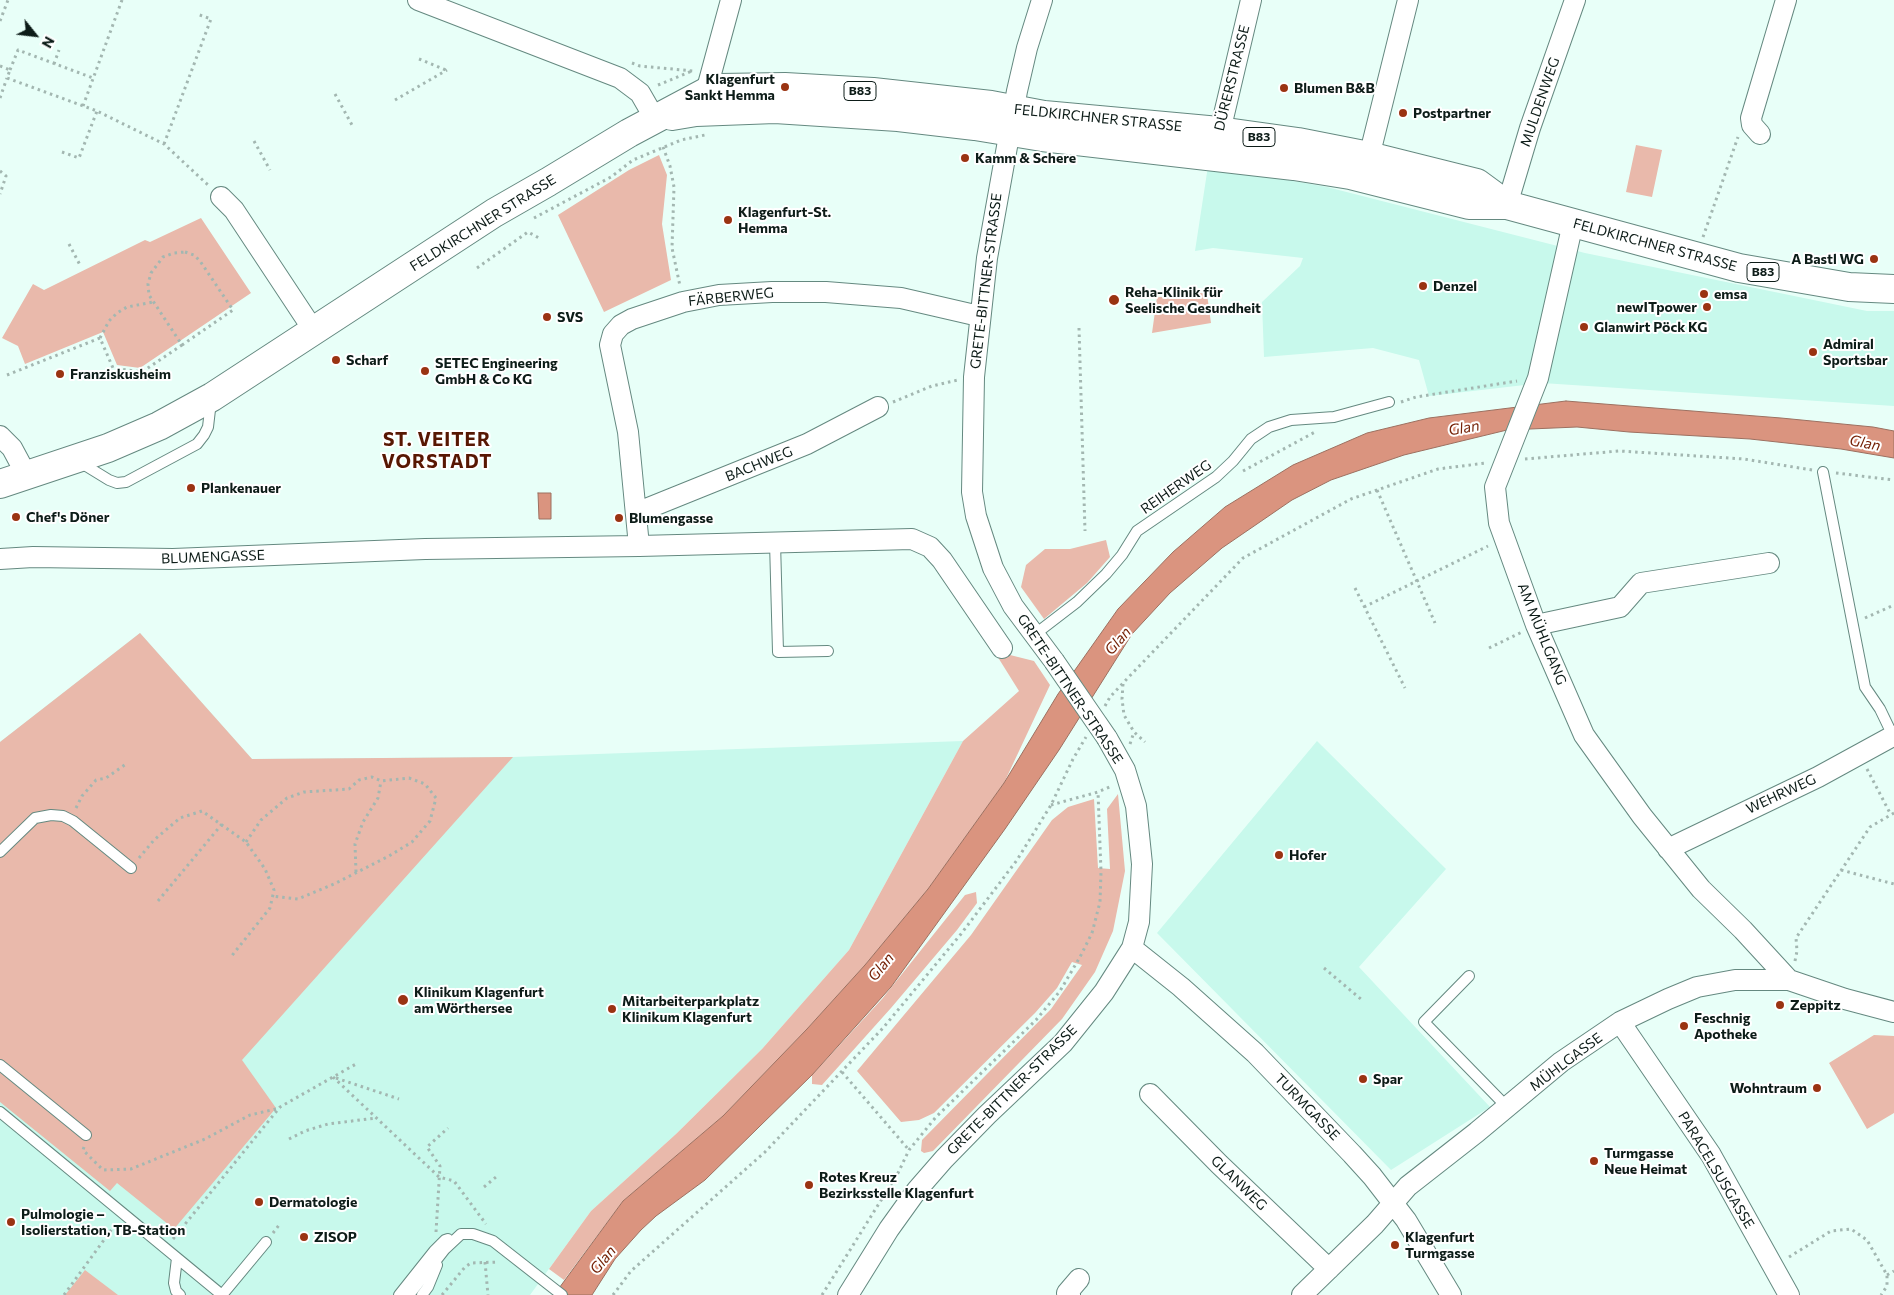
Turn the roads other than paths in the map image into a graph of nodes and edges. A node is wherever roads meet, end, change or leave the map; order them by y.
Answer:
1 (418, 0) edge
2 (731, 0) edge
3 (1042, 0) edge
4 (1251, 0) edge
5 (1408, 0) edge
6 (1574, 0) edge
7 (1786, 0) edge
8 (701, 102) junction
9 (655, 118) junction
10 (1011, 120) junction
11 (1760, 134) dead end
12 (1217, 144) junction
13 (1366, 167) junction
14 (221, 197) road end
15 (1507, 204) junction
16 (1573, 224) junction
17 (1894, 290) edge
18 (979, 316) junction
19 (314, 332) junction
20 (212, 397) junction
21 (1394, 403) road end
22 (878, 407) road end
23 (0, 436) edge
24 (75, 459) junction
25 (1823, 472) dead end
26 (27, 476) junction
27 (0, 484) edge
28 (636, 513) junction
29 (775, 542) junction
30 (639, 546) junction
31 (0, 559) edge
32 (1769, 563) dead end
33 (1530, 628) junction
34 (1034, 635) junction
35 (1002, 648) dead end
36 (828, 651) dead end
37 (1893, 736) edge
38 (1668, 848) junction
39 (0, 852) edge
40 (131, 868) road end
41 (1132, 948) junction
42 (1469, 976) dead end
43 (1789, 980) junction
44 (1894, 1012) edge
45 (1620, 1022) junction
46 (0, 1065) edge
47 (1150, 1094) dead end
48 (1507, 1107) junction
49 (0, 1112) edge
50 (86, 1135) road end
51 (1393, 1203) junction
52 (461, 1234) junction
53 (266, 1242) dead end
54 (442, 1253) junction
55 (176, 1258) junction
56 (1329, 1269) junction
57 (180, 1295) edge
58 (222, 1295) edge
59 (399, 1295) edge
60 (409, 1295) edge
61 (422, 1295) edge
62 (562, 1295) edge
63 (848, 1295) edge
64 (1302, 1295) edge
65 (1451, 1295) edge
66 (1789, 1295) edge

1 - 9 street
2 - 8 street
3 - 10 street, GRETE-BITTNER-STRASSE
4 - 12 street, DÜRERSTRASSE
5 - 13 street
6 - 15 street, MULDENWEG
7 - 11 street
8 - 9 main road, FELDKIRCHNER STRASSE / B83
8 - 10 main road, FELDKIRCHNER STRASSE / B83
9 - 19 main road, FELDKIRCHNER STRASSE
10 - 12 main road, FELDKIRCHNER STRASSE / B83
10 - 18 street, GRETE-BITTNER-STRASSE
12 - 13 main road, FELDKIRCHNER STRASSE / B83
13 - 15 main road, FELDKIRCHNER STRASSE / B83
14 - 19 street
15 - 16 main road, FELDKIRCHNER STRASSE / B83
16 - 17 main road, FELDKIRCHNER STRASSE / B83
16 - 33 street, AM MÜHLGANG
18 - 28 street, FÄRBERWEG
18 - 34 street, GRETE-BITTNER-STRASSE
19 - 20 main road, FELDKIRCHNER STRASSE
20 - 24 main road, FELDKIRCHNER STRASSE
20 - 24 lane
21 - 34 lane, REIHERWEG
22 - 28 street, BACHWEG
23 - 26 street
24 - 26 main road, FELDKIRCHNER STRASSE
25 - 37 lane
26 - 27 main road, FELDKIRCHNER STRASSE
28 - 30 street, FÄRBERWEG
29 - 30 street, BLUMENGASSE
29 - 35 street, BLUMENGASSE
29 - 36 lane
30 - 31 street, BLUMENGASSE
32 - 33 street
33 - 38 street, AM MÜHLGANG
34 - 41 street, GRETE-BITTNER-STRASSE, bridge
37 - 38 street, WEHRWEG
38 - 43 street, AM MÜHLGANG
39 - 40 lane
41 - 51 street, TURMGASSE
41 - 63 street, GRETE-BITTNER-STRASSE
42 - 48 lane
43 - 44 street, MÜHLGASSE
43 - 45 street, MÜHLGASSE
45 - 48 street, MÜHLGASSE
45 - 66 street, PARACELSUSGASSE
46 - 50 lane
47 - 56 street, GLANWEG
48 - 51 street, MÜHLGASSE
49 - 55 lane
51 - 56 street, MÜHLGASSE
51 - 65 street, TURMGASSE
52 - 54 lane
52 - 59 lane
52 - 62 lane
53 - 58 lane
54 - 60 lane
54 - 61 lane
55 - 57 lane
55 - 58 lane
56 - 64 street, MÜHLGASSE

